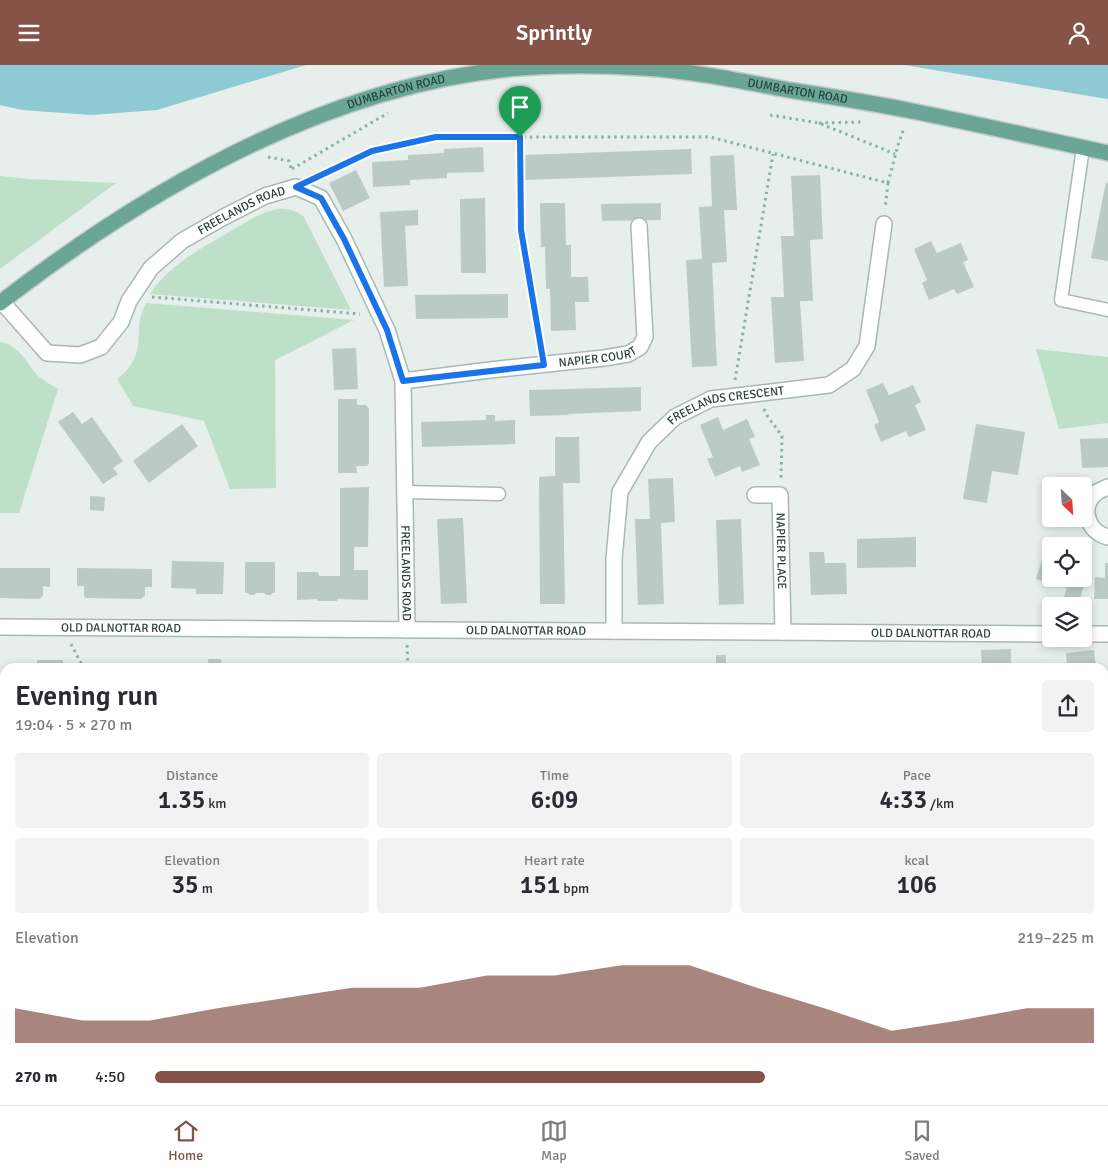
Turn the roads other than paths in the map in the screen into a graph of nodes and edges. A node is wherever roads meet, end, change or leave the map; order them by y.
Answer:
1 (1084, 148) junction
2 (1108, 153) edge
3 (884, 224) road end
4 (639, 226) dead end
5 (1, 303) edge
6 (1108, 310) edge
7 (403, 381) junction
8 (1108, 487) edge
9 (405, 492) junction
10 (499, 494) dead end
11 (755, 495) dead end
12 (1108, 537) edge
13 (0, 627) edge
14 (407, 630) junction
15 (614, 631) junction
16 (783, 632) junction
17 (1042, 634) edge
18 (1092, 634) edge
19 (1108, 634) edge

1 - 2 main road, DUMBARTON ROAD
1 - 5 main road, DUMBARTON ROAD
1 - 6 lane
3 - 15 street, FREELANDS CRESCENT
4 - 7 street, NAPIER COURT
5 - 7 street, FREELANDS ROAD
7 - 9 street, FREELANDS ROAD
8 - 12 street
9 - 10 lane
9 - 14 street, FREELANDS ROAD
11 - 16 street, NAPIER PLACE
13 - 14 street, OLD DALNOTTAR ROAD
14 - 15 street, OLD DALNOTTAR ROAD
15 - 16 street, OLD DALNOTTAR ROAD
16 - 17 street, OLD DALNOTTAR ROAD
18 - 19 street

